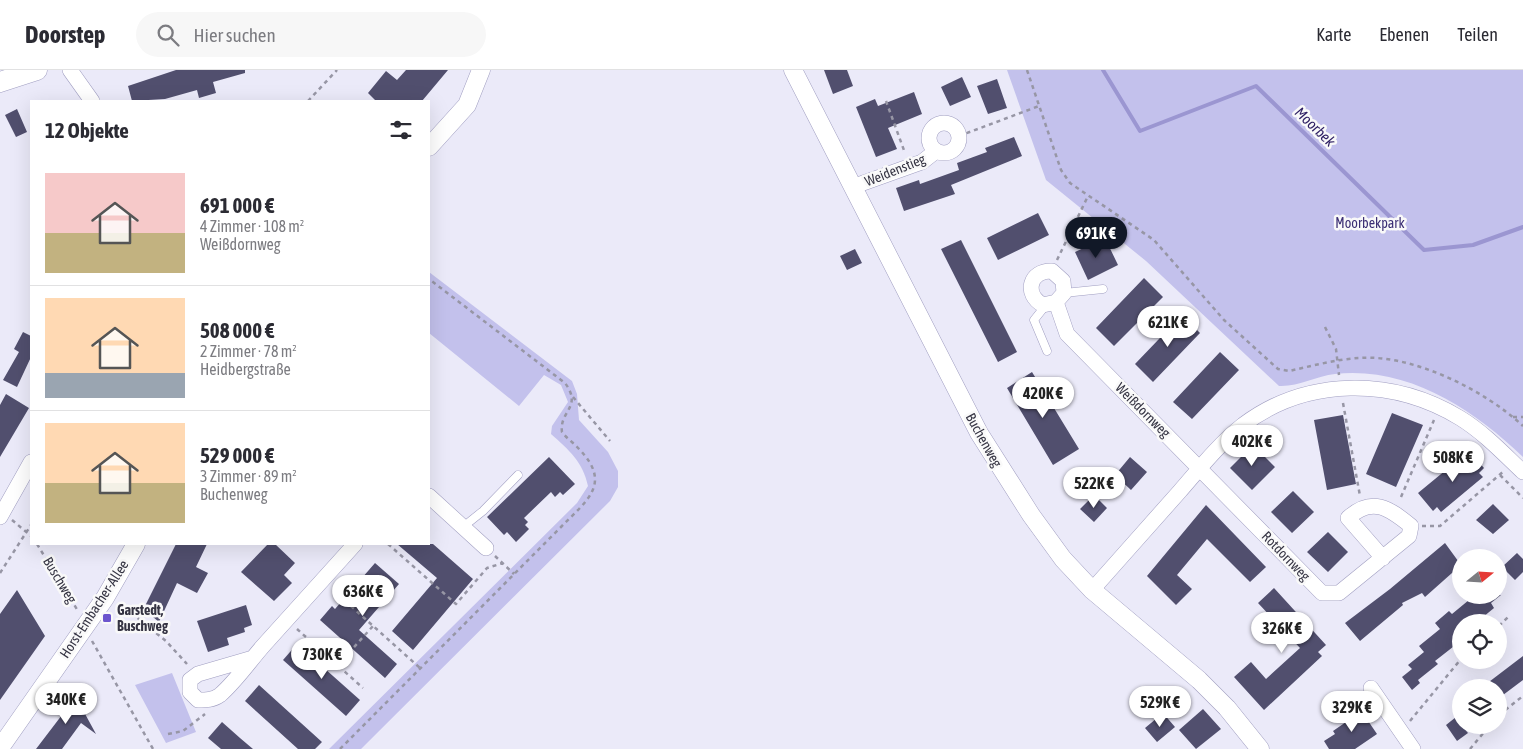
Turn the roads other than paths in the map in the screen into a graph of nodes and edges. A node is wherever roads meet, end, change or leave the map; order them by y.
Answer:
1 (37, 70) edge
2 (70, 70) edge
3 (481, 70) edge
4 (793, 70) edge
5 (0, 82) edge
6 (91, 100) edge
7 (430, 146) edge
8 (936, 151) junction
9 (852, 187) junction
10 (1103, 289) dead end
11 (1055, 300) junction
12 (1046, 351) dead end
13 (30, 464) edge
14 (1200, 468) junction
15 (1518, 468) edge
16 (518, 475) dead end
17 (430, 497) edge
18 (1, 514) edge
19 (463, 527) junction
20 (135, 545) edge
21 (354, 545) edge
22 (486, 548) road end
23 (1382, 558) junction
24 (1092, 590) junction
25 (253, 658) junction
26 (1370, 688) dead end
27 (0, 748) edge
28 (1260, 749) edge
29 (1413, 749) edge

1 - 5 main road
2 - 6 street
3 - 7 street
4 - 9 street, Buchenweg
8 - 8 street, Weidenstieg
8 - 9 street, Weidenstieg
9 - 24 street, Buchenweg
10 - 11 lane
11 - 11 street, Weißdornweg
11 - 12 lane
11 - 14 street, Weißdornweg
13 - 18 street
14 - 15 street
14 - 23 street, Rotdornweg
14 - 24 street
16 - 19 lane
17 - 19 street
19 - 22 street
20 - 27 street, Horst-Embacher-Allee
21 - 25 street
23 - 23 street, Rotdornweg
24 - 28 street, Buchenweg
25 - 25 street
26 - 29 street

